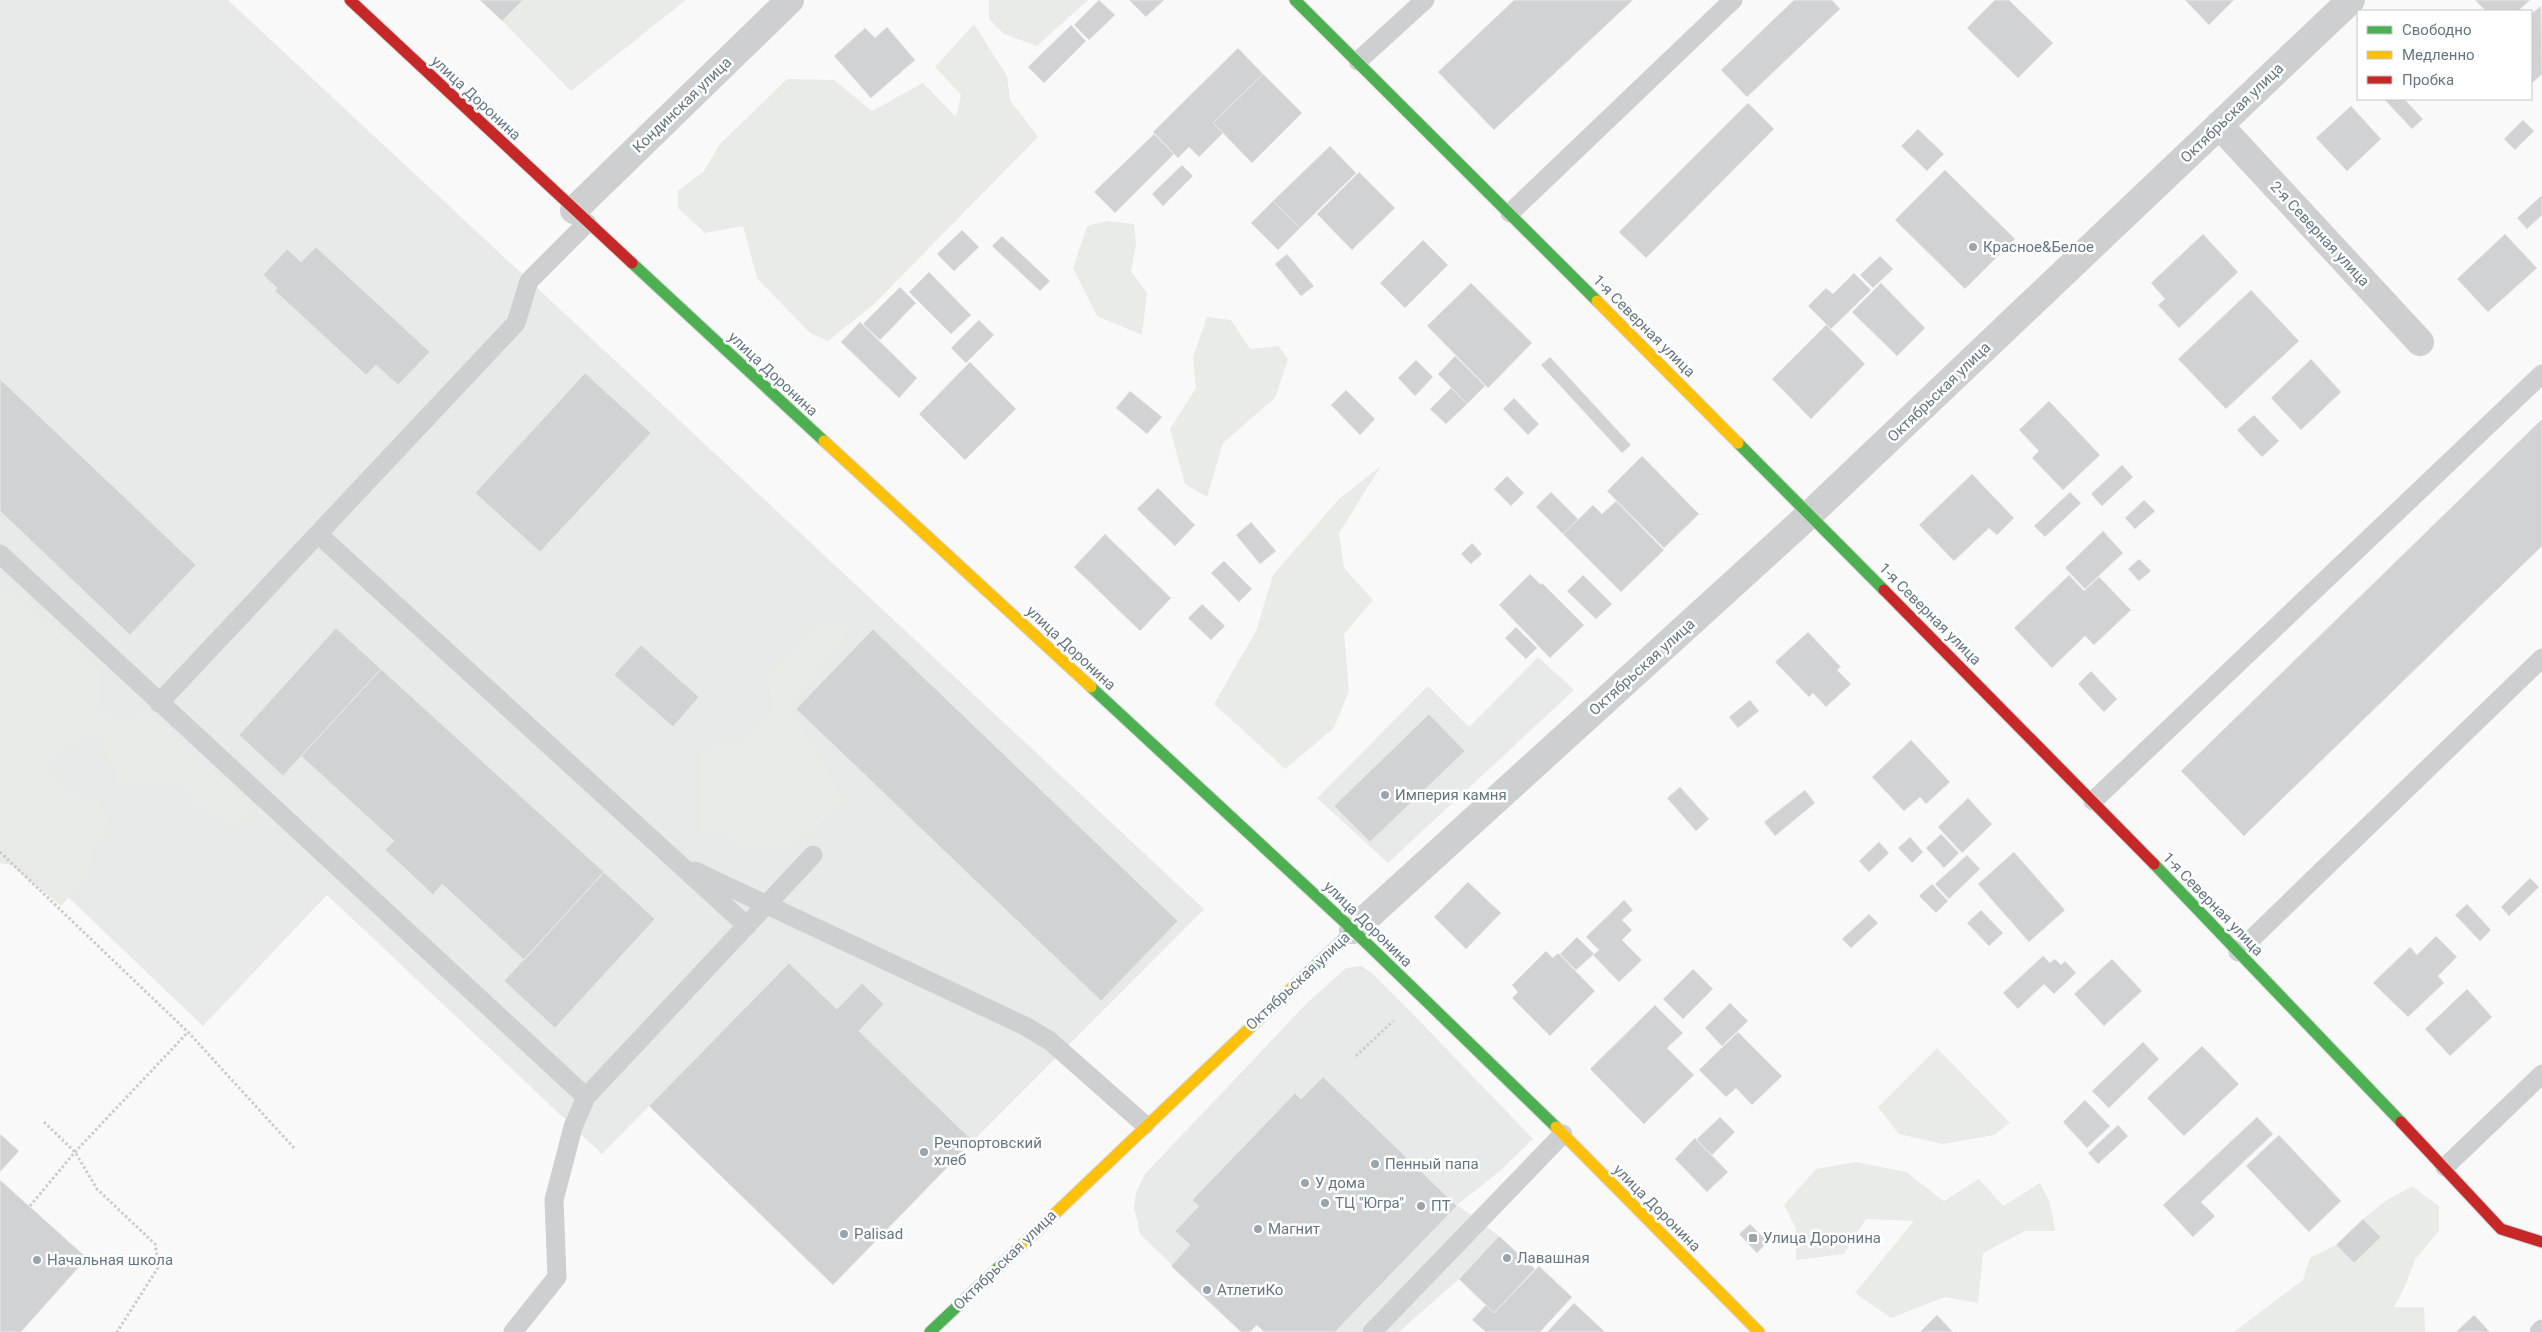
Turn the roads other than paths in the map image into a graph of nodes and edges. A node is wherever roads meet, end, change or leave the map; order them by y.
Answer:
1 (350, 0) edge
2 (790, 0) edge
3 (1295, 0) edge
4 (1425, 0) edge
5 (1733, 0) edge
6 (2351, 0) edge
7 (1358, 61) junction
8 (2219, 125) junction
9 (1510, 213) junction
10 (580, 216) junction
11 (2420, 342) dead end
12 (2542, 374) edge
13 (1810, 514) junction
14 (318, 534) junction
15 (0, 554) edge
16 (2542, 658) edge
17 (159, 703) junction
18 (2093, 800) junction
19 (813, 856) dead end
20 (678, 863) junction
21 (766, 905) junction
22 (747, 926) junction
23 (1353, 930) junction
24 (2238, 952) junction
25 (2542, 1074) edge
26 (586, 1097) junction
27 (1145, 1125) junction
28 (1563, 1134) junction
29 (2445, 1167) junction
30 (2542, 1242) edge
31 (520, 1329) edge
32 (2542, 1329) edge
33 (930, 1332) edge
34 (1372, 1332) edge
35 (1759, 1332) edge
36 (2539, 1332) edge

1 - 10 main road, улица Доронина
2 - 10 street, Кондинская улица
3 - 7 main road, 1-я Северная улица
4 - 7 lane
5 - 9 lane
6 - 8 street, Октябрьская улица
7 - 9 main road, 1-я Северная улица
8 - 11 street, 2-я Северная улица
8 - 13 street, Октябрьская улица
9 - 13 main road, 1-я Северная улица
10 - 14 lane
10 - 23 main road, улица Доронина
12 - 18 lane
13 - 18 main road, 1-я Северная улица
13 - 23 street, Октябрьская улица
14 - 17 lane
14 - 20 lane
15 - 17 lane
16 - 24 lane
17 - 26 lane
18 - 24 main road, 1-я Северная улица
19 - 21 lane
20 - 21 lane
20 - 22 lane
21 - 22 lane
21 - 27 lane
22 - 26 lane
23 - 27 main road, Октябрьская улица
23 - 28 main road, улица Доронина
24 - 29 main road, 1-я Северная улица
25 - 29 lane
26 - 31 lane
27 - 33 main road, Октябрьская улица
28 - 34 lane
28 - 35 main road, улица Доронина
29 - 30 main road, 1-я Северная улица
32 - 36 lane

